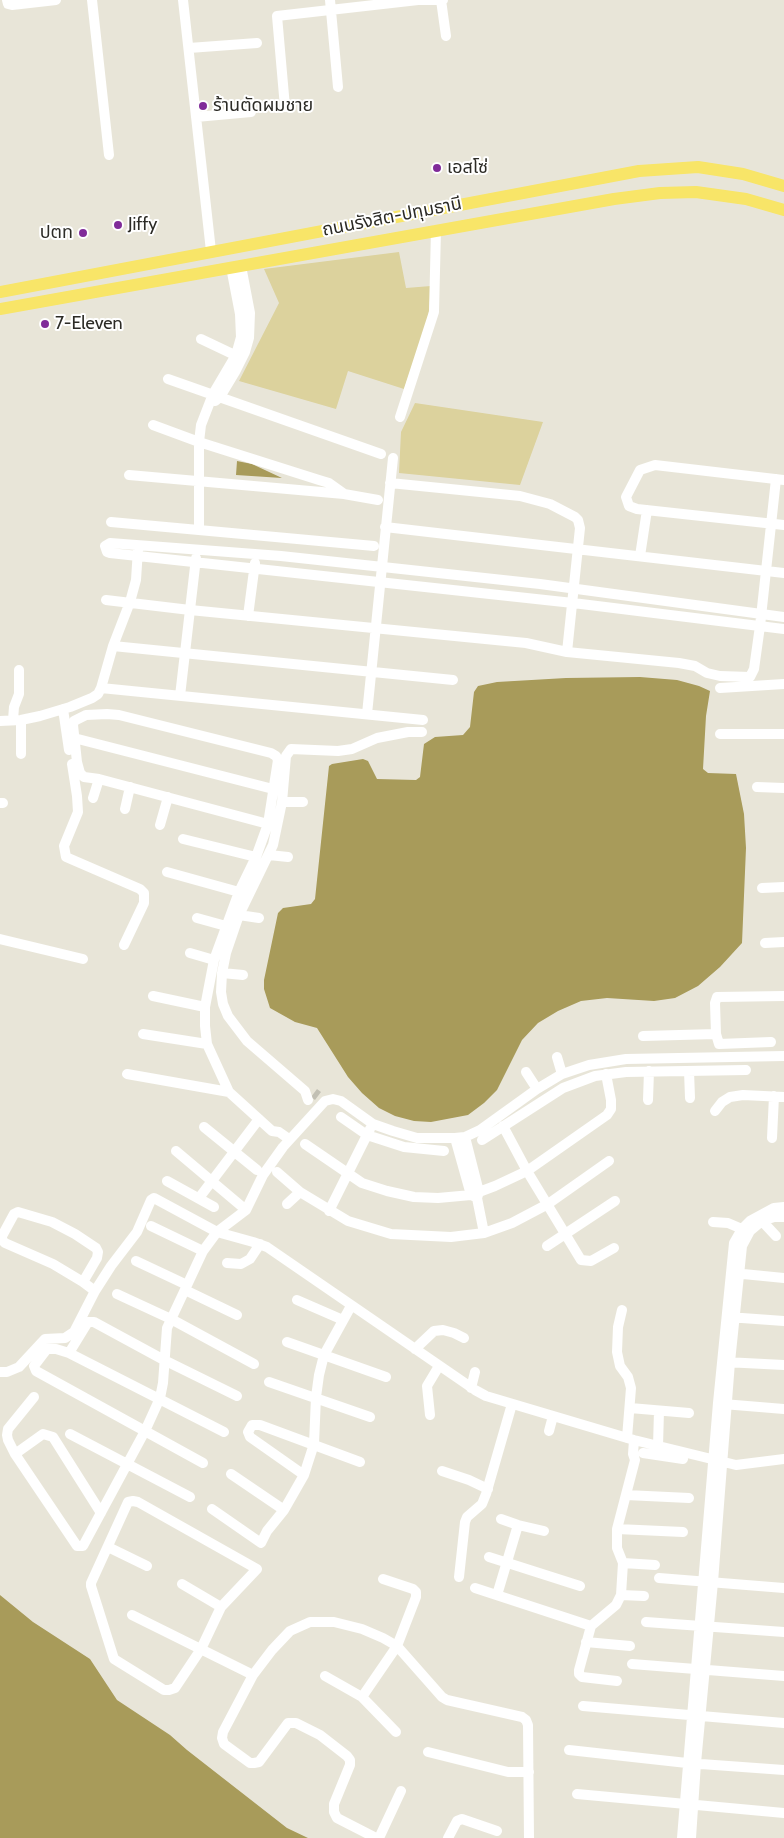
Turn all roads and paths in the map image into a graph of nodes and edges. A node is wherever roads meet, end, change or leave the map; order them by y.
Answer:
1 (7, 0) edge
2 (56, 0) edge
3 (92, 0) edge
4 (183, 0) edge
5 (442, 0) edge
6 (331, 5) edge
7 (446, 36) dead end
8 (257, 43) dead end
9 (189, 48) junction
10 (338, 88) dead end
11 (285, 107) dead end
12 (251, 112) dead end
13 (196, 117) junction
14 (109, 155) dead end
15 (784, 186) edge
16 (784, 210) edge
17 (436, 230) junction
18 (293, 236) junction
19 (211, 251) junction
20 (296, 256) junction
21 (236, 266) junction
22 (0, 292) edge
23 (0, 309) edge
24 (201, 339) dead end
25 (239, 357) junction
26 (168, 379) dead end
27 (214, 399) junction
28 (400, 417) dead end
29 (153, 425) dead end
30 (199, 442) junction
31 (381, 454) dead end
32 (393, 458) dead end
33 (129, 475) dead end
34 (780, 480) edge
35 (198, 481) junction
36 (390, 483) junction
37 (344, 494) junction
38 (378, 500) dead end
39 (647, 510) junction
40 (111, 522) dead end
41 (771, 523) junction
42 (784, 526) edge
43 (385, 527) junction
44 (199, 530) junction
45 (374, 546) dead end
46 (578, 549) junction
47 (138, 551) junction
48 (196, 551) junction
49 (256, 554) junction
50 (640, 556) junction
51 (318, 560) junction
52 (195, 562) junction
53 (381, 568) junction
54 (255, 569) junction
55 (766, 570) junction
56 (784, 573) edge
57 (448, 574) junction
58 (316, 575) junction
59 (380, 582) junction
60 (574, 588) junction
61 (446, 589) junction
62 (106, 600) dead end
63 (130, 602) junction
64 (573, 602) junction
65 (190, 610) junction
66 (761, 612) junction
67 (248, 616) junction
68 (784, 617) edge
69 (760, 626) junction
70 (376, 629) junction
71 (784, 629) edge
72 (113, 646) junction
73 (568, 652) junction
74 (185, 653) junction
75 (19, 670) dead end
76 (372, 671) junction
77 (453, 680) dead end
78 (784, 684) edge
79 (101, 688) junction
80 (720, 688) dead end
81 (180, 696) junction
82 (62, 709) junction
83 (367, 714) junction
84 (17, 720) junction
85 (423, 720) dead end
86 (0, 721) edge
87 (422, 732) dead end
88 (720, 734) dead end
89 (784, 734) edge
90 (74, 738) junction
91 (21, 754) dead end
92 (99, 779) junction
93 (130, 787) junction
94 (757, 787) dead end
95 (784, 788) edge
96 (274, 789) junction
97 (168, 797) junction
98 (93, 798) dead end
99 (282, 802) junction
100 (303, 802) dead end
101 (125, 809) dead end
102 (160, 824) dead end
103 (268, 824) junction
104 (183, 840) dead end
105 (269, 855) junction
106 (256, 857) junction
107 (288, 857) dead end
108 (167, 872) dead end
109 (784, 887) edge
110 (762, 888) dead end
111 (239, 892) junction
112 (239, 915) junction
113 (197, 918) dead end
114 (259, 918) dead end
115 (226, 926) junction
116 (0, 939) edge
117 (765, 942) dead end
118 (784, 942) edge
119 (124, 945) dead end
120 (190, 953) dead end
121 (83, 959) dead end
122 (214, 960) junction
123 (222, 973) junction
124 (243, 975) dead end
125 (153, 996) dead end
126 (784, 996) edge
127 (205, 1007) junction
128 (143, 1034) dead end
129 (716, 1034) junction
130 (643, 1036) dead end
131 (771, 1042) dead end
132 (207, 1044) junction
133 (784, 1056) edge
134 (557, 1057) dead end
135 (746, 1070) dead end
136 (649, 1071) junction
137 (689, 1071) junction
138 (526, 1072) dead end
139 (127, 1074) dead end
140 (562, 1074) junction
141 (606, 1074) junction
142 (536, 1089) junction
143 (229, 1092) junction
144 (779, 1097) edge
145 (690, 1098) dead end
146 (314, 1099) junction
147 (648, 1100) dead end
148 (715, 1111) dead end
149 (341, 1117) dead end
150 (259, 1120) junction
151 (373, 1124) junction
152 (503, 1126) junction
153 (204, 1127) dead end
154 (367, 1135) junction
155 (460, 1138) junction
156 (772, 1138) dead end
157 (482, 1140) dead end
158 (286, 1143) junction
159 (305, 1144) dead end
160 (176, 1151) dead end
161 (444, 1151) dead end
162 (234, 1152) junction
163 (609, 1161) dead end
164 (256, 1170) dead end
165 (527, 1171) junction
166 (277, 1172) dead end
167 (348, 1174) junction
168 (167, 1180) dead end
169 (211, 1181) junction
170 (300, 1192) junction
171 (476, 1195) junction
172 (198, 1198) junction
173 (614, 1201) dead end
174 (287, 1204) dead end
175 (548, 1204) junction
176 (214, 1207) dead end
177 (246, 1210) junction
178 (329, 1211) junction
179 (779, 1212) edge
180 (762, 1221) junction
181 (714, 1222) dead end
182 (151, 1226) dead end
183 (742, 1229) junction
184 (217, 1232) junction
185 (484, 1233) junction
186 (565, 1234) junction
187 (776, 1236) dead end
188 (260, 1244) junction
189 (547, 1246) dead end
190 (614, 1248) dead end
191 (204, 1251) junction
192 (136, 1261) dead end
193 (227, 1263) dead end
194 (734, 1273) junction
195 (784, 1278) edge
196 (83, 1282) junction
197 (186, 1287) junction
198 (95, 1291) junction
199 (117, 1294) dead end
200 (297, 1300) dead end
201 (351, 1306) junction
202 (622, 1310) dead end
203 (237, 1315) dead end
204 (730, 1317) junction
205 (171, 1319) junction
206 (343, 1320) junction
207 (784, 1321) edge
208 (464, 1338) dead end
209 (287, 1342) dead end
210 (415, 1349) junction
211 (69, 1352) junction
212 (324, 1355) junction
213 (164, 1360) junction
214 (726, 1362) junction
215 (254, 1364) dead end
216 (784, 1365) edge
217 (439, 1366) junction
218 (0, 1372) edge
219 (475, 1372) dead end
220 (386, 1377) dead end
221 (269, 1382) dead end
222 (471, 1388) junction
223 (237, 1396) dead end
224 (34, 1397) dead end
225 (316, 1397) junction
226 (160, 1398) junction
227 (512, 1404) junction
228 (723, 1404) junction
229 (630, 1408) junction
230 (784, 1409) edge
231 (659, 1411) junction
232 (689, 1414) dead end
233 (430, 1416) dead end
234 (553, 1416) junction
235 (370, 1417) dead end
236 (145, 1431) junction
237 (549, 1431) dead end
238 (224, 1432) dead end
239 (70, 1434) dead end
240 (630, 1439) junction
241 (314, 1444) junction
242 (658, 1446) junction
243 (641, 1452) junction
244 (15, 1454) junction
245 (683, 1459) dead end
246 (784, 1459) edge
247 (718, 1460) junction
248 (360, 1462) dead end
249 (203, 1463) dead end
250 (128, 1464) junction
251 (442, 1471) dead end
252 (231, 1474) dead end
253 (304, 1475) junction
254 (488, 1489) junction
255 (626, 1495) junction
256 (190, 1497) dead end
257 (689, 1498) dead end
258 (212, 1508) dead end
259 (284, 1510) junction
260 (101, 1513) junction
261 (501, 1519) dead end
262 (518, 1525) junction
263 (617, 1529) junction
264 (544, 1531) dead end
265 (683, 1532) dead end
266 (108, 1547) junction
267 (489, 1557) dead end
268 (508, 1563) junction
269 (624, 1564) junction
270 (655, 1565) dead end
271 (147, 1566) dead end
272 (459, 1577) dead end
273 (384, 1578) dead end
274 (659, 1578) dead end
275 (708, 1581) junction
276 (182, 1584) dead end
277 (580, 1586) dead end
278 (475, 1588) dead end
279 (784, 1588) edge
280 (621, 1595) junction
281 (497, 1596) junction
282 (644, 1596) dead end
283 (222, 1608) junction
284 (132, 1615) dead end
285 (646, 1622) dead end
286 (591, 1626) junction
287 (704, 1626) junction
288 (784, 1632) edge
289 (586, 1642) junction
290 (630, 1646) dead end
291 (201, 1649) junction
292 (395, 1649) junction
293 (632, 1664) dead end
294 (701, 1670) junction
295 (253, 1675) junction
296 (325, 1676) dead end
297 (784, 1676) edge
298 (617, 1681) dead end
299 (365, 1693) junction
300 (583, 1706) dead end
301 (696, 1716) junction
302 (784, 1723) edge
303 (396, 1732) dead end
304 (569, 1750) dead end
305 (428, 1752) dead end
306 (692, 1763) junction
307 (784, 1770) edge
308 (529, 1772) junction
309 (401, 1791) dead end
310 (577, 1794) dead end
311 (689, 1805) junction
312 (784, 1813) edge
313 (497, 1831) dead end
314 (378, 1838) edge
315 (448, 1838) edge
316 (530, 1838) edge
317 (682, 1838) edge
318 (691, 1838) edge

1 - 2 street
3 - 14 street
4 - 9 street
5 - 6 street
5 - 7 street
6 - 10 street
6 - 11 street
8 - 9 street
9 - 13 street
12 - 13 street
13 - 19 street
15 - 18 main road, ถนนรังสิต-ปทุมธานี
16 - 17 main road, ถนนรังสิต-ปทุมธานี
17 - 20 main road, ถนนรังสิต-ปทุมธานี
17 - 28 street
18 - 19 main road, ถนนรังสิต-ปทุมธานี
18 - 20 main road
19 - 22 main road, ถนนรังสิต-ปทุมธานี
20 - 21 main road, ถนนรังสิต-ปทุมธานี
21 - 23 main road, ถนนรังสิต-ปทุมธานี
21 - 25 street
24 - 25 street
25 - 27 street
26 - 27 street
27 - 30 street
27 - 31 street
29 - 30 street
30 - 35 street
30 - 37 street
32 - 36 street
33 - 35 street
34 - 39 street
34 - 41 street
35 - 37 street
35 - 44 street
36 - 43 street
36 - 46 street
37 - 38 street
39 - 41 street
39 - 50 street
40 - 44 street
41 - 42 street
41 - 55 street
43 - 46 street
43 - 53 street
44 - 45 street
46 - 50 street
46 - 60 street
47 - 48 street
47 - 52 street
47 - 63 street
48 - 49 street
48 - 52 street
49 - 51 street
49 - 54 street
50 - 55 street
51 - 53 street
51 - 58 street
52 - 54 street
52 - 65 street
53 - 57 street
53 - 59 street
54 - 58 street
54 - 67 street
55 - 56 street
55 - 66 street
57 - 60 street
57 - 61 street
58 - 59 street
59 - 61 street
59 - 70 street
60 - 64 street
60 - 66 street
61 - 64 street
62 - 63 street
63 - 65 street
63 - 72 street
64 - 69 street
64 - 73 street
65 - 67 street
65 - 74 street
66 - 68 street
66 - 69 street
67 - 70 street
69 - 71 street
69 - 73 street
70 - 73 street
70 - 76 street
72 - 74 street
72 - 79 street
74 - 76 street
74 - 81 street
75 - 84 street
76 - 77 street
76 - 83 street
78 - 80 street
79 - 81 street
79 - 82 street
81 - 83 street
82 - 84 street
82 - 119 street
83 - 85 street
84 - 86 street
84 - 91 street
87 - 99 street
88 - 89 street
90 - 92 street
90 - 96 street
90 - 96 street
92 - 93 street
92 - 98 street
93 - 97 street
93 - 101 street
94 - 95 street
96 - 103 street
97 - 102 street
97 - 103 street
99 - 100 street
99 - 105 street
103 - 106 street
104 - 106 street
105 - 107 street
105 - 112 street
106 - 111 street
108 - 111 street
109 - 110 street
111 - 115 street
112 - 114 street
112 - 123 street
113 - 115 street
115 - 122 street
116 - 121 street
117 - 118 street
120 - 122 street
122 - 127 street
123 - 124 street
123 - 146 street
125 - 127 street
126 - 129 street
127 - 132 street
128 - 132 street
129 - 130 street
129 - 131 street
132 - 143 street
133 - 140 street
134 - 140 street
135 - 137 street
136 - 137 street
136 - 141 street
136 - 147 street
137 - 145 street
138 - 142 street
139 - 143 street
140 - 142 street
141 - 152 street
141 - 165 street
142 - 155 street
143 - 150 street
144 - 148 street
144 - 156 street
146 - 151 street
146 - 158 street
149 - 154 street
150 - 158 street
150 - 162 street
151 - 154 street
151 - 155 street
152 - 157 street
152 - 165 street
153 - 162 street
154 - 161 street
154 - 167 street
155 - 171 street
158 - 177 street
159 - 167 street
160 - 169 street
162 - 164 street
162 - 169 street
163 - 175 street
165 - 171 street
165 - 175 street
166 - 170 street
167 - 171 street
167 - 178 street
168 - 172 street
169 - 172 street
169 - 177 street
170 - 174 street
170 - 178 street
171 - 185 street
172 - 176 street
173 - 186 street
175 - 185 street
175 - 186 street
177 - 184 street
178 - 185 street
179 - 180 street
179 - 183 street
180 - 187 street
180 - 194 street
181 - 183 street
182 - 191 street
183 - 194 street
184 - 188 street
184 - 191 street
184 - 198 street
186 - 189 street
186 - 190 street
188 - 193 street
188 - 201 street
191 - 197 street
192 - 197 street
194 - 195 street
194 - 204 street
196 - 196 street
196 - 198 street
197 - 203 street
197 - 205 street
198 - 218 street
199 - 205 street
200 - 206 street
201 - 206 street
201 - 210 street
202 - 229 street
204 - 207 street
204 - 214 street
205 - 213 street
205 - 215 street
206 - 212 street
208 - 210 street
209 - 212 street
210 - 217 street
211 - 213 street
211 - 226 street
211 - 236 street
212 - 220 street
212 - 225 street
213 - 223 street
213 - 226 street
214 - 216 street
214 - 228 street
217 - 222 street
217 - 233 street
219 - 222 street
221 - 225 street
222 - 227 street
224 - 244 street
225 - 235 street
225 - 241 street
226 - 236 street
226 - 238 street
227 - 234 street
227 - 254 street
228 - 230 street
228 - 247 street
229 - 231 street
229 - 240 street
231 - 232 street
231 - 242 street
234 - 237 street
234 - 240 street
236 - 249 street
236 - 250 street
239 - 250 street
240 - 243 street
240 - 243 street
241 - 248 street
241 - 253 street
241 - 253 street
242 - 243 street
242 - 247 street
243 - 245 street
243 - 255 street
244 - 260 street
244 - 260 street
246 - 247 street
247 - 275 street
250 - 256 street
250 - 260 street
251 - 254 street
252 - 259 street
253 - 259 street
254 - 272 street
255 - 257 street
255 - 263 street
258 - 259 street
261 - 262 street
262 - 264 street
262 - 268 street
263 - 265 street
263 - 269 street
266 - 271 street
266 - 283 street
266 - 291 street
267 - 268 street
268 - 277 street
268 - 281 street
269 - 270 street
269 - 280 street
273 - 292 street
274 - 275 street
275 - 279 street
275 - 287 street
276 - 283 street
278 - 281 street
280 - 282 street
280 - 286 street
281 - 286 street
283 - 291 street
284 - 291 street
285 - 287 street
286 - 289 street
287 - 288 street
287 - 294 street
289 - 290 street
289 - 298 street
291 - 295 street
292 - 295 street
292 - 299 street
292 - 308 street
293 - 294 street
294 - 297 street
294 - 301 street
295 - 314 street
296 - 299 street
299 - 303 street
300 - 301 street
301 - 302 street
301 - 306 street
304 - 306 street
305 - 308 street
306 - 307 street
306 - 311 street
308 - 316 street
309 - 314 street
310 - 311 street
311 - 312 street
311 - 317 street
311 - 318 street
313 - 315 street

